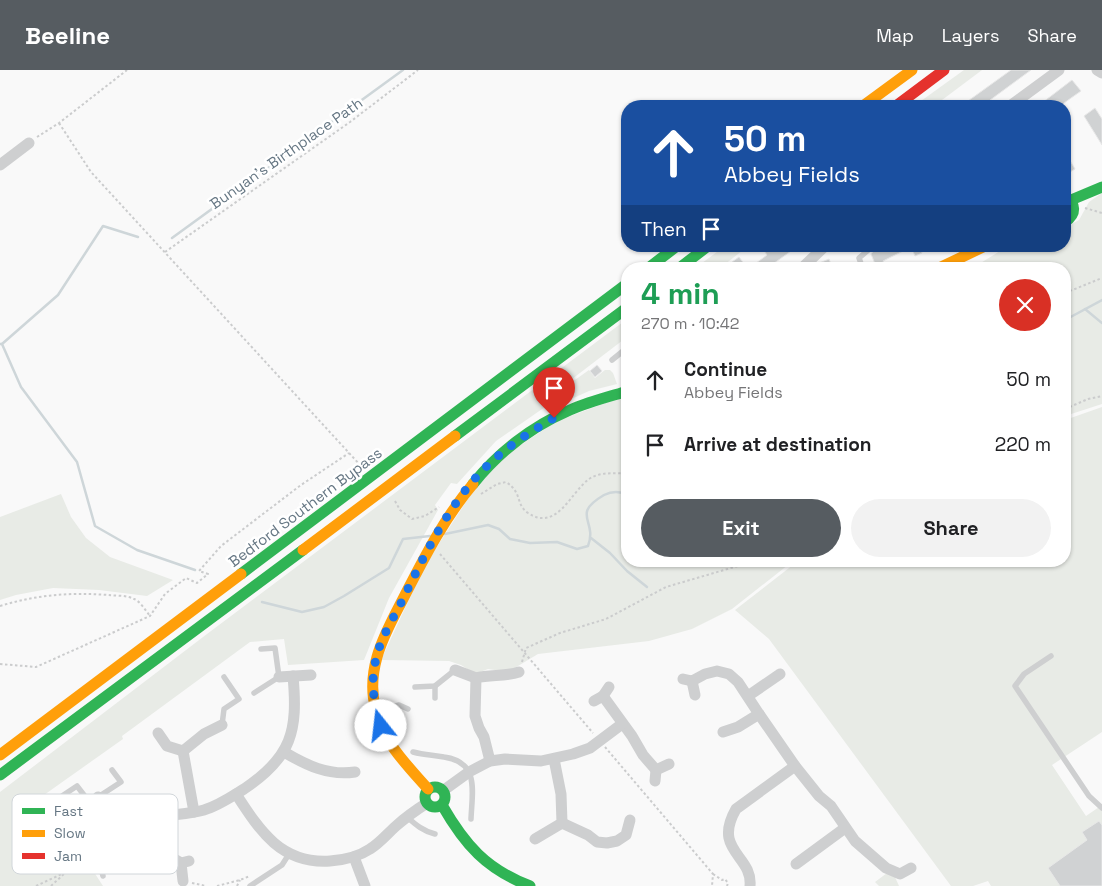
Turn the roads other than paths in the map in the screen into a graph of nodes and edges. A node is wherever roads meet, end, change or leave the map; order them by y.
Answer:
1 (912, 70) edge
2 (944, 70) edge
3 (1059, 70) edge
4 (1097, 70) edge
5 (1102, 73) edge
6 (871, 100) edge
7 (904, 100) edge
8 (1018, 100) edge
9 (29, 143) road end
10 (0, 165) edge
11 (1102, 187) edge
12 (1071, 201) edge
13 (1071, 204) edge
14 (1071, 218) edge
15 (669, 252) edge
16 (700, 252) edge
17 (819, 252) edge
18 (866, 252) edge
19 (972, 252) edge
20 (656, 262) edge
21 (687, 262) edge
22 (809, 262) edge
23 (860, 262) edge
24 (952, 262) edge
25 (621, 288) edge
26 (621, 312) edge
27 (621, 353) edge
28 (612, 360) dead end
29 (621, 393) edge
30 (260, 649) dead end
31 (1052, 656) dead end
32 (454, 670) joint
33 (518, 672) dead end
34 (780, 674) dead end
35 (311, 675) dead end
36 (294, 676) junction
37 (224, 677) dead end
38 (279, 677) junction
39 (476, 678) junction
40 (435, 686) junction
41 (415, 687) dead end
42 (254, 693) dead end
43 (602, 695) dead end
44 (695, 695) dead end
45 (748, 696) junction
46 (435, 698) dead end
47 (408, 709) dead end
48 (376, 712) junction
49 (758, 714) junction
50 (622, 724) junction
51 (222, 725) joint
52 (723, 732) dead end
53 (158, 733) dead end
54 (183, 750) junction
55 (284, 752) junction
56 (413, 752) dead end
57 (0, 755) edge
58 (554, 759) junction
59 (490, 761) junction
60 (669, 764) dead end
61 (795, 766) junction
62 (112, 770) dead end
63 (355, 772) dead end
64 (469, 772) junction
65 (0, 775) edge
66 (428, 789) junction
67 (444, 790) junction
68 (65, 794) edge
69 (83, 794) edge
70 (103, 794) edge
71 (236, 794) junction
72 (426, 803) junction
73 (442, 805) junction
74 (1102, 808) edge
75 (194, 812) junction
76 (178, 813) edge
77 (407, 817) junction
78 (471, 819) dead end
79 (630, 820) dead end
80 (562, 823) junction
81 (845, 828) junction
82 (435, 834) dead end
83 (535, 839) dead end
84 (290, 854) junction
85 (354, 857) junction
86 (178, 859) edge
87 (796, 864) dead end
88 (912, 868) dead end
89 (182, 884) edge
90 (250, 886) edge
91 (365, 886) edge
92 (530, 886) edge
93 (750, 886) edge

1 - 6 main road
2 - 7 main road
3 - 8 street
4 - 5 street
9 - 10 street
11 - 12 main road
13 - 14 main road
15 - 20 main road
16 - 21 main road
17 - 22 street
18 - 23 lane
19 - 24 main road
25 - 57 main road, Bedford Southern Bypass
26 - 65 main road
27 - 28 lane
29 - 48 main road
30 - 38 lane
31 - 74 lane
32 - 39 street
32 - 40 lane
33 - 39 street
34 - 45 street
35 - 36 street
36 - 38 street
36 - 55 street
37 - 51 lane
38 - 42 lane
39 - 59 street
40 - 41 lane
40 - 46 lane
43 - 50 street
44 - 45 street
45 - 49 street
47 - 48 lane
48 - 66 main road
49 - 52 street
49 - 61 street
50 - 58 street
50 - 60 street
51 - 54 street
53 - 54 street
54 - 75 street
55 - 63 street
55 - 71 street
56 - 64 lane
58 - 59 street
58 - 80 street
59 - 64 street
61 - 81 street
61 - 93 street
62 - 70 lane
64 - 67 street
64 - 78 lane
66 - 67 main road
66 - 72 main road
67 - 73 main road
68 - 69 lane
71 - 75 street
71 - 84 street
72 - 73 main road
72 - 77 street
73 - 92 main road
75 - 76 street
77 - 82 lane
77 - 85 street
79 - 80 street
80 - 83 street
81 - 87 street
81 - 88 street
84 - 85 street
84 - 90 lane
85 - 91 street
86 - 89 street

